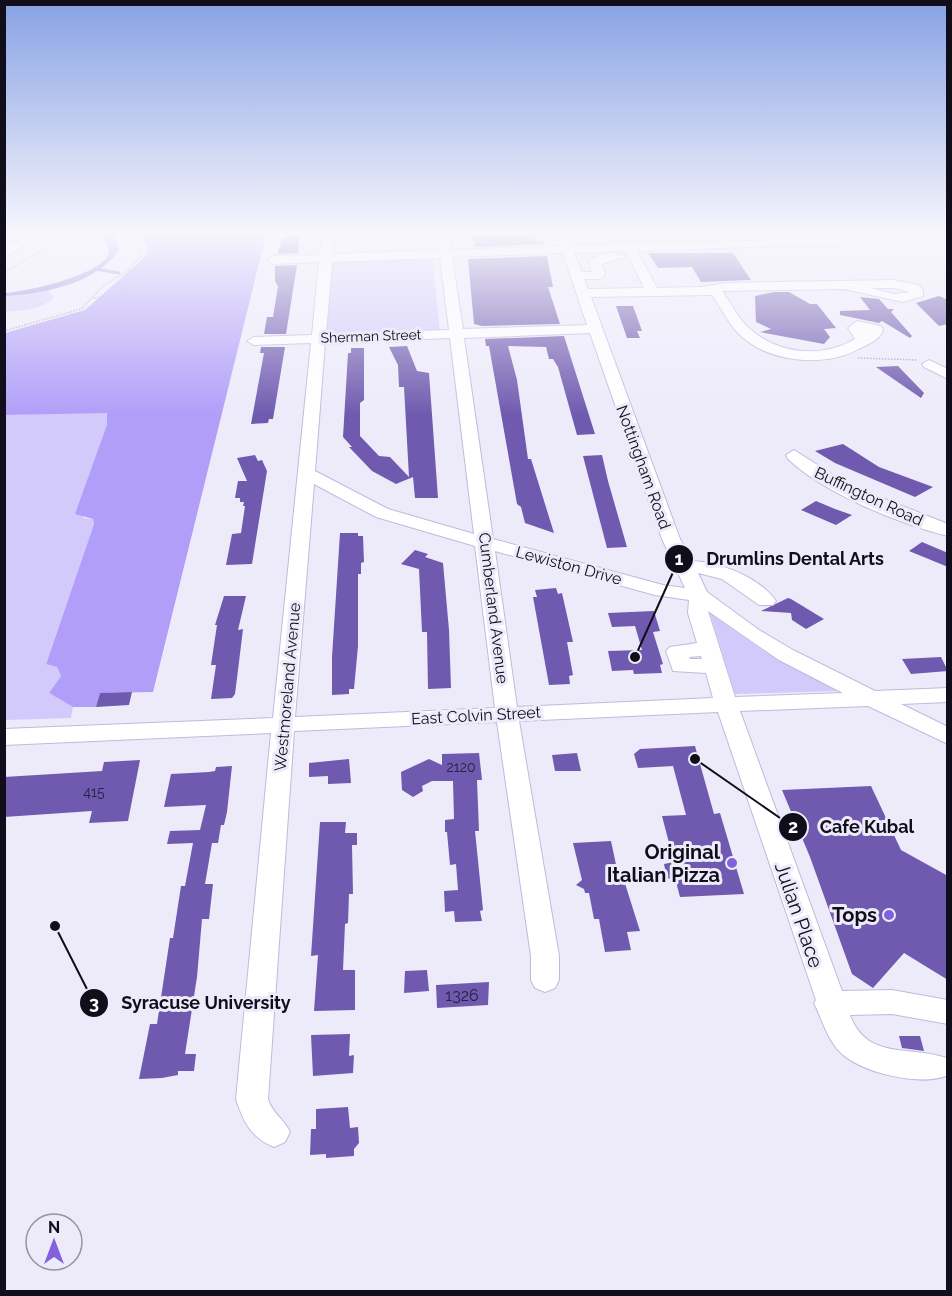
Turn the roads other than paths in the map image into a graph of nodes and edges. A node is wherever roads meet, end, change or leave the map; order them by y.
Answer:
1 (323, 295) edge
2 (452, 295) edge
3 (584, 295) edge
4 (718, 295) edge
5 (596, 329) junction
6 (457, 333) junction
7 (319, 338) junction
8 (863, 340) dead end
9 (254, 341) dead end
10 (929, 364) road end
11 (948, 375) edge
12 (794, 455) dead end
13 (308, 474) junction
14 (948, 531) edge
15 (485, 543) junction
16 (684, 567) junction
17 (699, 595) junction
18 (766, 601) dead end
19 (948, 695) edge
20 (872, 698) junction
21 (726, 703) junction
22 (507, 714) junction
23 (283, 724) junction
24 (4, 737) edge
25 (948, 737) edge
26 (545, 980) dead end
27 (830, 1003) junction
28 (948, 1012) edge
29 (935, 1067) dead end
30 (274, 1132) dead end

1 - 7 street, Westmoreland Avenue
2 - 6 street, Cumberland Avenue
3 - 5 street, Nottingham Road
4 - 8 street
5 - 6 street, Sherman Street
5 - 16 street, Nottingham Road
6 - 7 street, Sherman Street
6 - 15 street, Cumberland Avenue
7 - 9 street, Sherman Street
7 - 13 street, Westmoreland Avenue
10 - 11 street
12 - 14 street, Buffington Road
13 - 15 street, Lewiston Drive
13 - 23 street, Westmoreland Avenue
15 - 17 street, Lewiston Drive
15 - 22 street, Cumberland Avenue
16 - 17 street, Nottingham Road
16 - 18 street
17 - 20 street, Nottingham Road
17 - 21 street, Julian Place
19 - 20 street, East Colvin Street
20 - 21 street, East Colvin Street
20 - 25 street, Nottingham Road
21 - 22 street, East Colvin Street
21 - 27 street, Julian Place
22 - 23 street, East Colvin Street
22 - 26 street, Cumberland Avenue
23 - 24 street, East Colvin Street
23 - 30 street, Westmoreland Avenue
27 - 28 street
27 - 29 street, Julian Place

